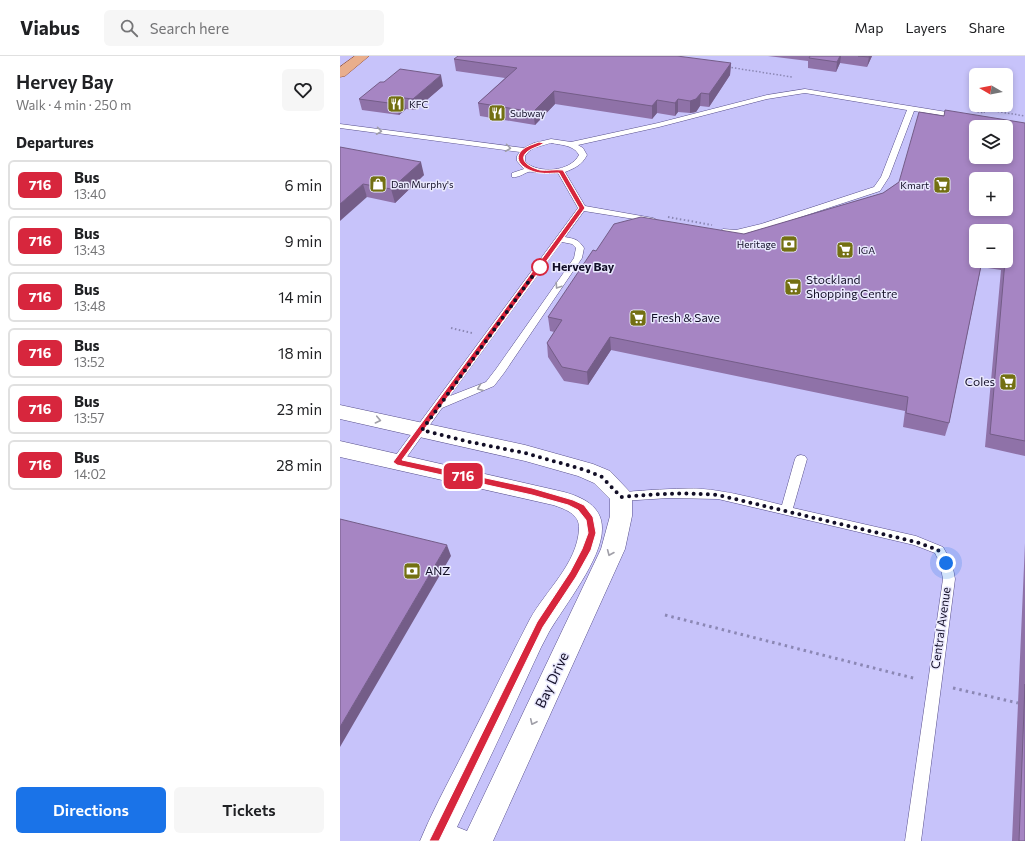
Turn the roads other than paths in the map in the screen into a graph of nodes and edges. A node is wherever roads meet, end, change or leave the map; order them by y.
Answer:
1 (362, 56) edge
2 (340, 73) edge
3 (911, 109) junction
4 (967, 118) edge
5 (340, 126) edge
6 (574, 144) junction
7 (525, 150) junction
8 (530, 169) junction
9 (561, 171) junction
10 (514, 175) dead end
11 (582, 208) junction
12 (662, 219) edge
13 (715, 228) edge
14 (560, 239) junction
15 (439, 405) junction
16 (340, 412) edge
17 (422, 430) junction
18 (340, 449) edge
19 (801, 459) dead end
20 (397, 462) junction
21 (621, 507) junction
22 (786, 511) junction
23 (443, 839) edge
24 (478, 841) edge
25 (913, 841) edge

1 - 2 main road
3 - 4 lane
3 - 6 lane
3 - 13 lane
5 -> 7 lane
6 - 7 lane
6 - 9 lane
7 - 8 lane
8 - 9 lane
8 - 10 lane
9 - 11 lane
11 - 12 lane
11 - 14 lane
14 - 15 lane
14 -> 15 lane
15 - 17 lane
16 -> 17 street
17 - 20 lane
17 - 21 street
18 - 20 street
19 - 22 lane
20 - 23 street
21 - 22 lane, Central Avenue
21 -> 24 street, Bay Drive
22 - 25 lane, Central Avenue

